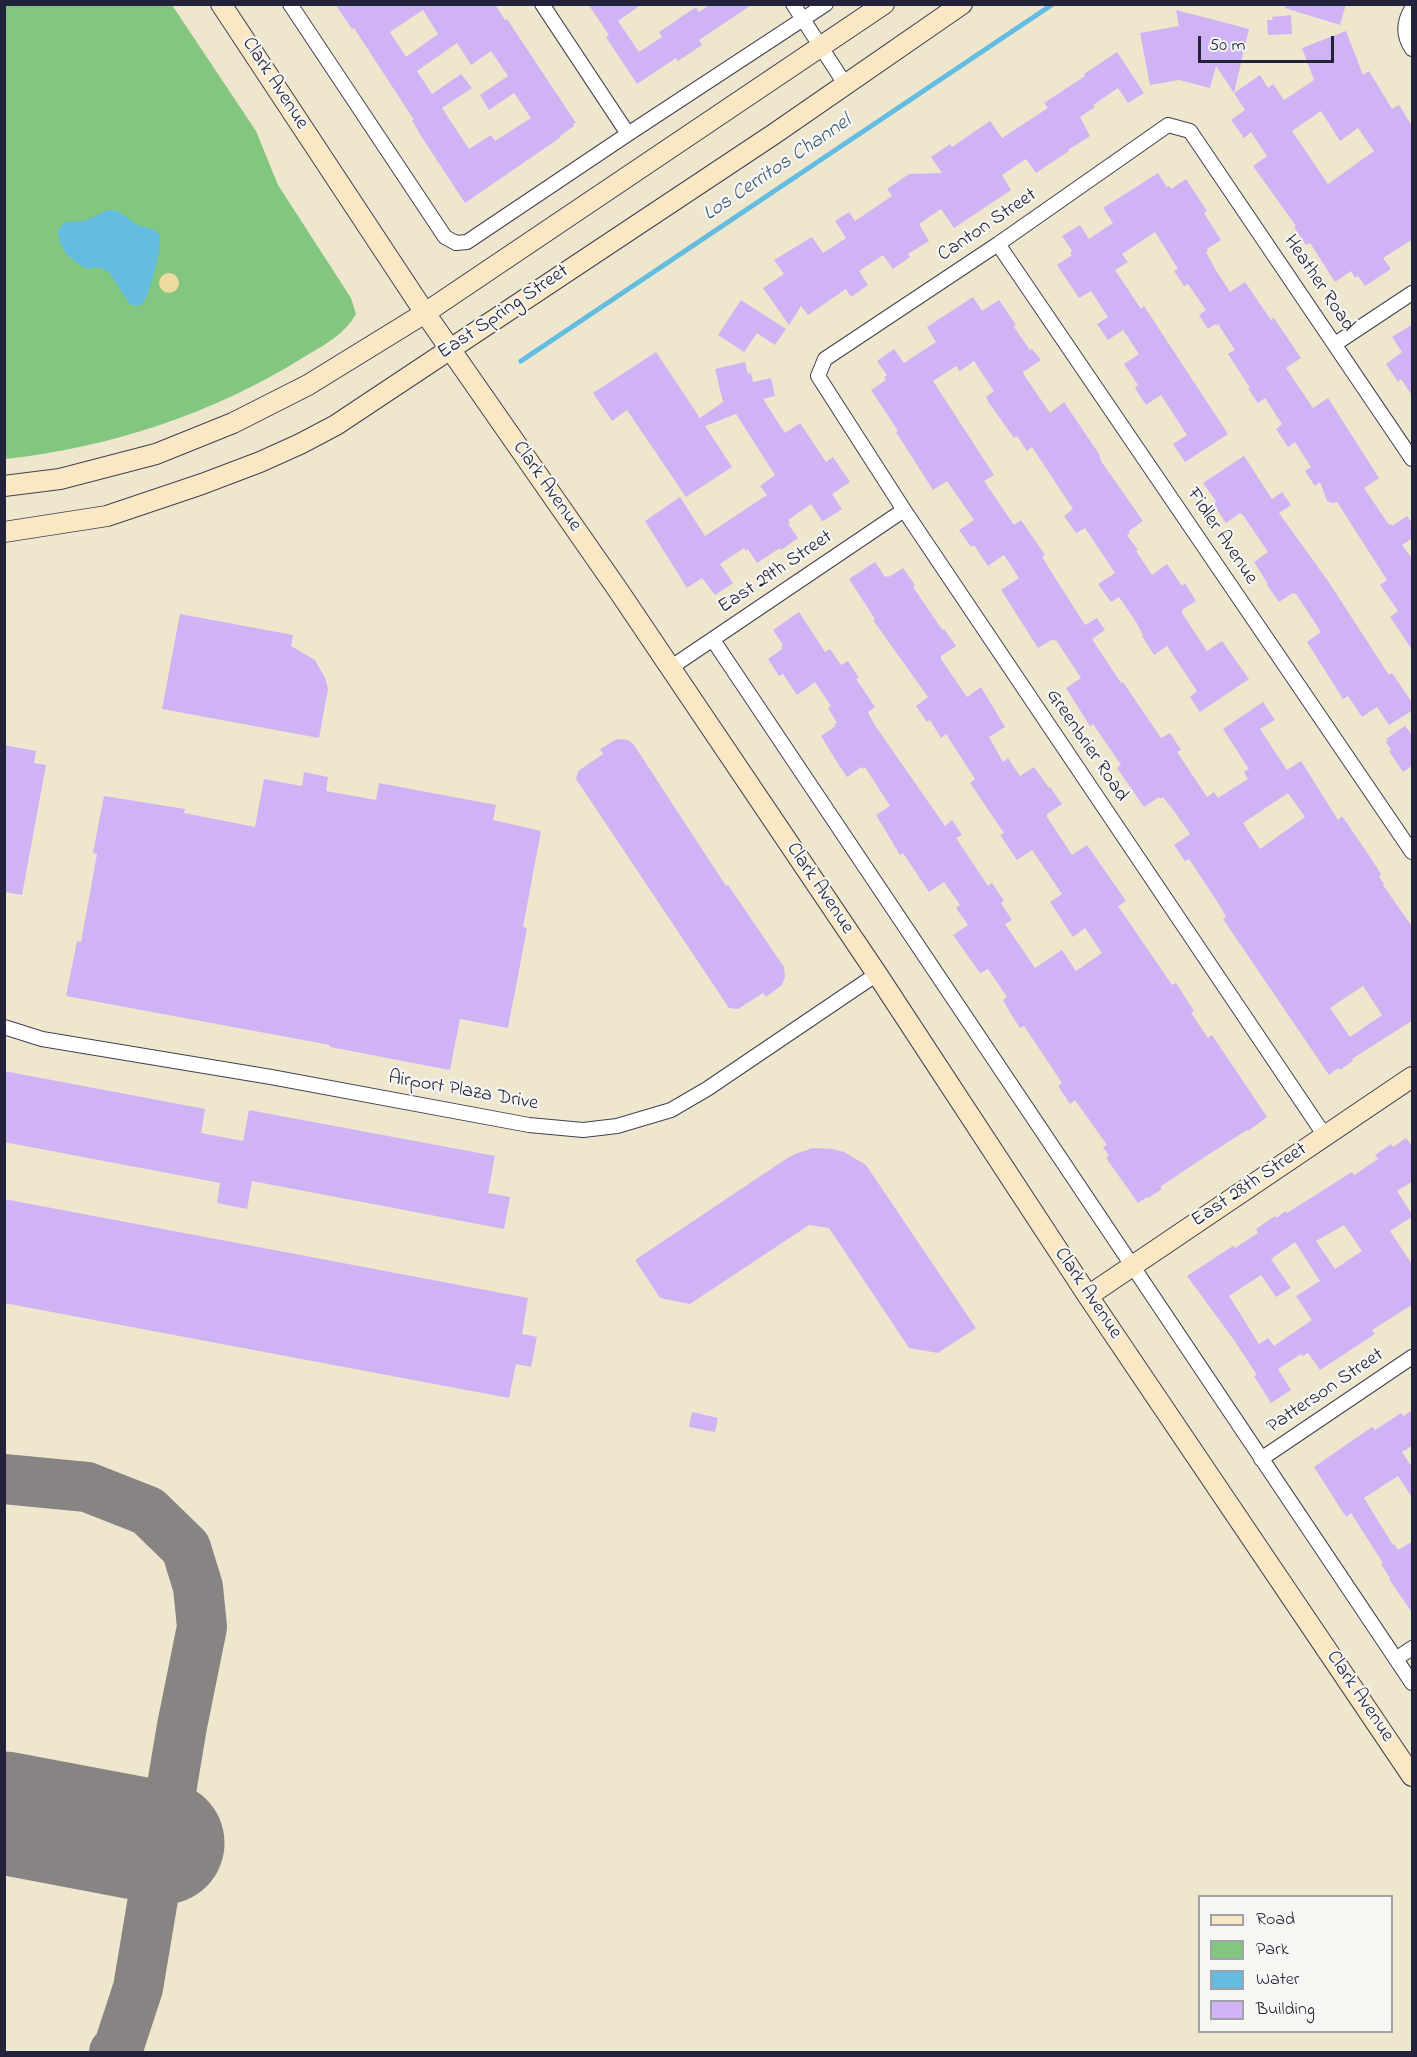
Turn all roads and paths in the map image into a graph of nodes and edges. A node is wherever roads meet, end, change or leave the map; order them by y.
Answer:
1 (221, 4) edge
2 (290, 4) edge
3 (542, 4) edge
4 (793, 4) edge
5 (825, 4) edge
6 (884, 4) edge
7 (962, 4) edge
8 (1409, 14) edge
9 (803, 19) junction
10 (820, 47) junction
11 (1413, 49) edge
12 (845, 84) junction
13 (1190, 131) joint
14 (628, 134) junction
15 (998, 244) junction
16 (1413, 293) edge
17 (425, 313) junction
18 (1335, 344) junction
19 (455, 356) junction
20 (818, 376) joint
21 (1413, 459) edge
22 (4, 486) edge
23 (904, 510) junction
24 (4, 532) edge
25 (713, 640) junction
26 (670, 668) junction
27 (1413, 852) edge
28 (877, 974) junction
29 (4, 1028) edge
30 (1413, 1077) edge
31 (1325, 1136) junction
32 (1131, 1266) junction
33 (1088, 1296) junction
34 (1413, 1357) edge
35 (1261, 1459) junction
36 (1413, 1648) edge
37 (1396, 1659) junction
38 (1413, 1683) edge
39 (1413, 1776) edge

1 - 17 main road, Clark Avenue
2 - 14 street
3 - 14 street
4 - 9 street
5 - 9 street
6 - 10 main road
7 - 12 main road, East Spring Street
8 - 11 street
9 - 10 street
9 - 14 street
10 - 12 street
10 - 17 main road
12 - 19 main road, East Spring Street
13 - 15 street, Canton Street
13 - 18 street, Heather Road
15 - 20 street, Canton Street
15 - 27 street, Fidler Avenue
16 - 18 street
17 - 19 main road, Clark Avenue
17 - 22 main road
18 - 21 street, Heather Road
19 - 24 main road, East Spring Street
19 - 26 main road, Clark Avenue
20 - 23 street, Greenbrier Road
23 - 25 street, East 29th Street
23 - 31 street, Greenbrier Road
25 - 26 street, East 29th Street
25 - 32 street
26 - 28 main road, Clark Avenue
28 - 29 street, Airport Plaza Drive
28 - 33 main road, Clark Avenue
30 - 31 main road, East 28th Street
31 - 32 main road, East 28th Street
32 - 33 main road, East 28th Street
32 - 35 street
33 - 39 main road, Clark Avenue
34 - 35 street, Patterson Street
35 - 37 street
36 - 37 street
37 - 38 street

